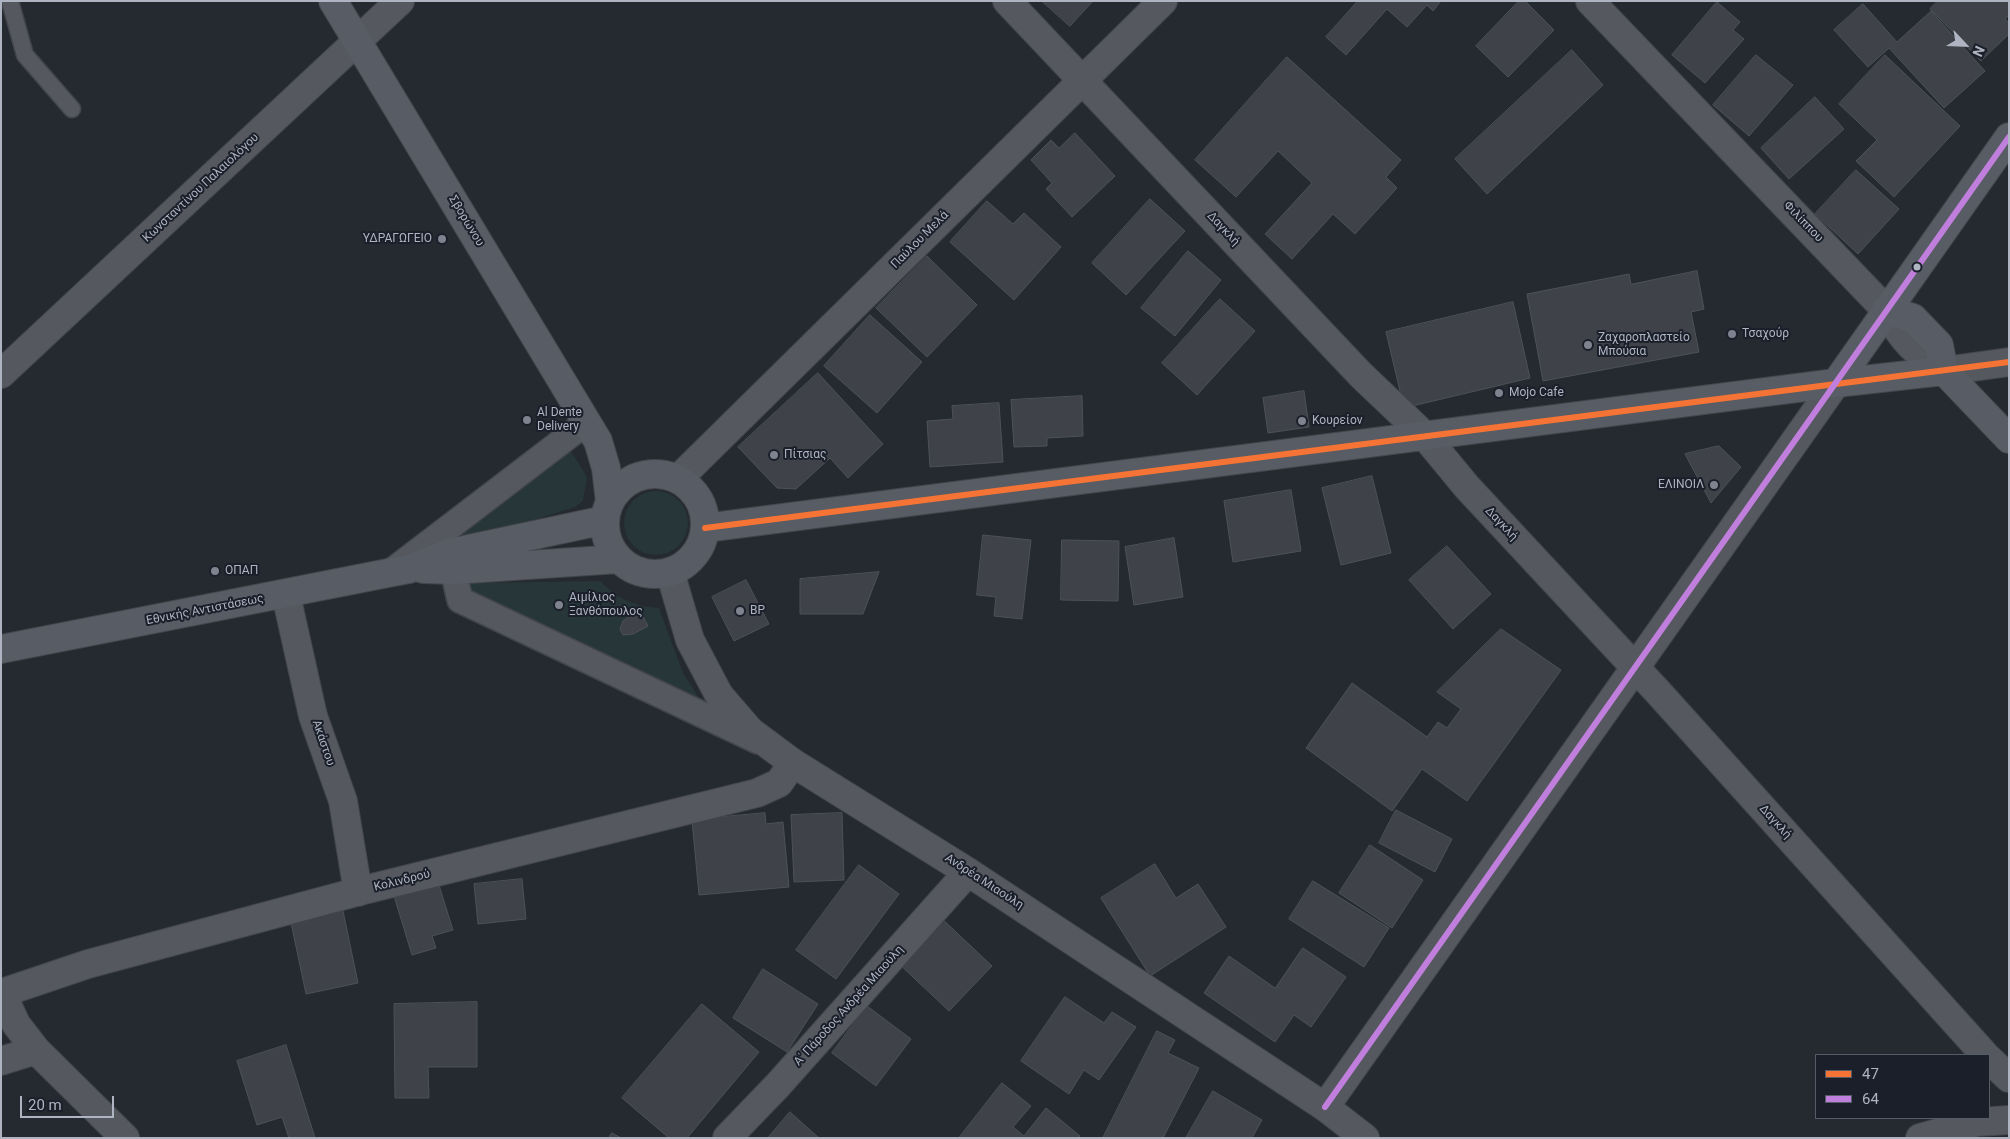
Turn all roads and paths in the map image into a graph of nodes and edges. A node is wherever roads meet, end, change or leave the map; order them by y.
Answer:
1 (10, 1) edge
2 (333, 1) edge
3 (400, 1) edge
4 (1007, 1) edge
5 (1163, 1) edge
6 (1590, 1) edge
7 (358, 42) junction
8 (1082, 80) junction
9 (72, 109) dead end
10 (2009, 138) edge
11 (1886, 310) junction
12 (2009, 362) edge
13 (1944, 371) junction
14 (1, 374) edge
15 (1836, 382) junction
16 (592, 432) junction
17 (1424, 435) junction
18 (2009, 440) edge
19 (650, 474) junction
20 (678, 478) junction
21 (608, 511) junction
22 (705, 528) junction
23 (619, 559) junction
24 (453, 570) junction
25 (399, 571) junction
26 (670, 572) junction
27 (286, 595) junction
28 (1, 649) edge
29 (1636, 668) junction
30 (783, 756) junction
31 (968, 872) junction
32 (358, 892) junction
33 (2, 992) edge
34 (36, 1050) junction
35 (1984, 1054) edge
36 (1990, 1060) edge
37 (1, 1061) edge
38 (2009, 1078) edge
39 (1325, 1107) junction
40 (2009, 1120) edge
41 (125, 1138) edge
42 (727, 1138) edge
43 (1365, 1138) edge
44 (1920, 1138) edge

1 - 9 lane
2 - 7 main road, Σβορώνου
3 - 7 street, Κωνσταντίνου Παλαιολόγου
4 - 8 street, Δαγκλή
5 - 8 street, Παύλου Μελά
6 - 11 street, Φιλίππου
7 - 14 street, Κωνσταντίνου Παλαιολόγου
7 - 16 main road, Σβορώνου
8 - 17 street, Δαγκλή
8 - 20 street, Παύλου Μελά
10 - 11 main road
11 - 13 main road, Φιλίππου
11 - 15 main road
12 - 13 street
13 - 15 main road
13 - 18 main road
15 - 17 main road
15 - 29 street
16 - 19 main road
16 - 21 main road
16 - 25 street
17 - 22 main road
17 - 29 street, Δαγκλή
19 - 20 main road
19 - 21 main road
20 - 22 main road
21 - 23 main road
21 - 25 main road
22 - 26 main road
23 - 24 main road
23 - 26 main road
24 - 25 main road
24 - 30 street
25 - 27 main road, Εθνικής Αντιστάσεως
26 - 30 street, Ανδρέα Μιαούλη
27 - 28 main road, Εθνικής Αντιστάσεως
27 - 32 street, Ακάστου
29 - 35 street, Δαγκλή
29 - 39 street
30 - 31 street, Ανδρέα Μιαούλη
30 - 32 street, Κολινδρού
31 - 39 street, Ανδρέα Μιαούλη
31 - 42 street, Α΄ Πάροδος Ανδρέα Μιαούλη
32 - 33 street, Κολινδρού
33 - 34 street
34 - 37 street
34 - 41 street
36 - 38 street
39 - 43 street, Ανδρέα Μιαούλη
40 - 44 street

